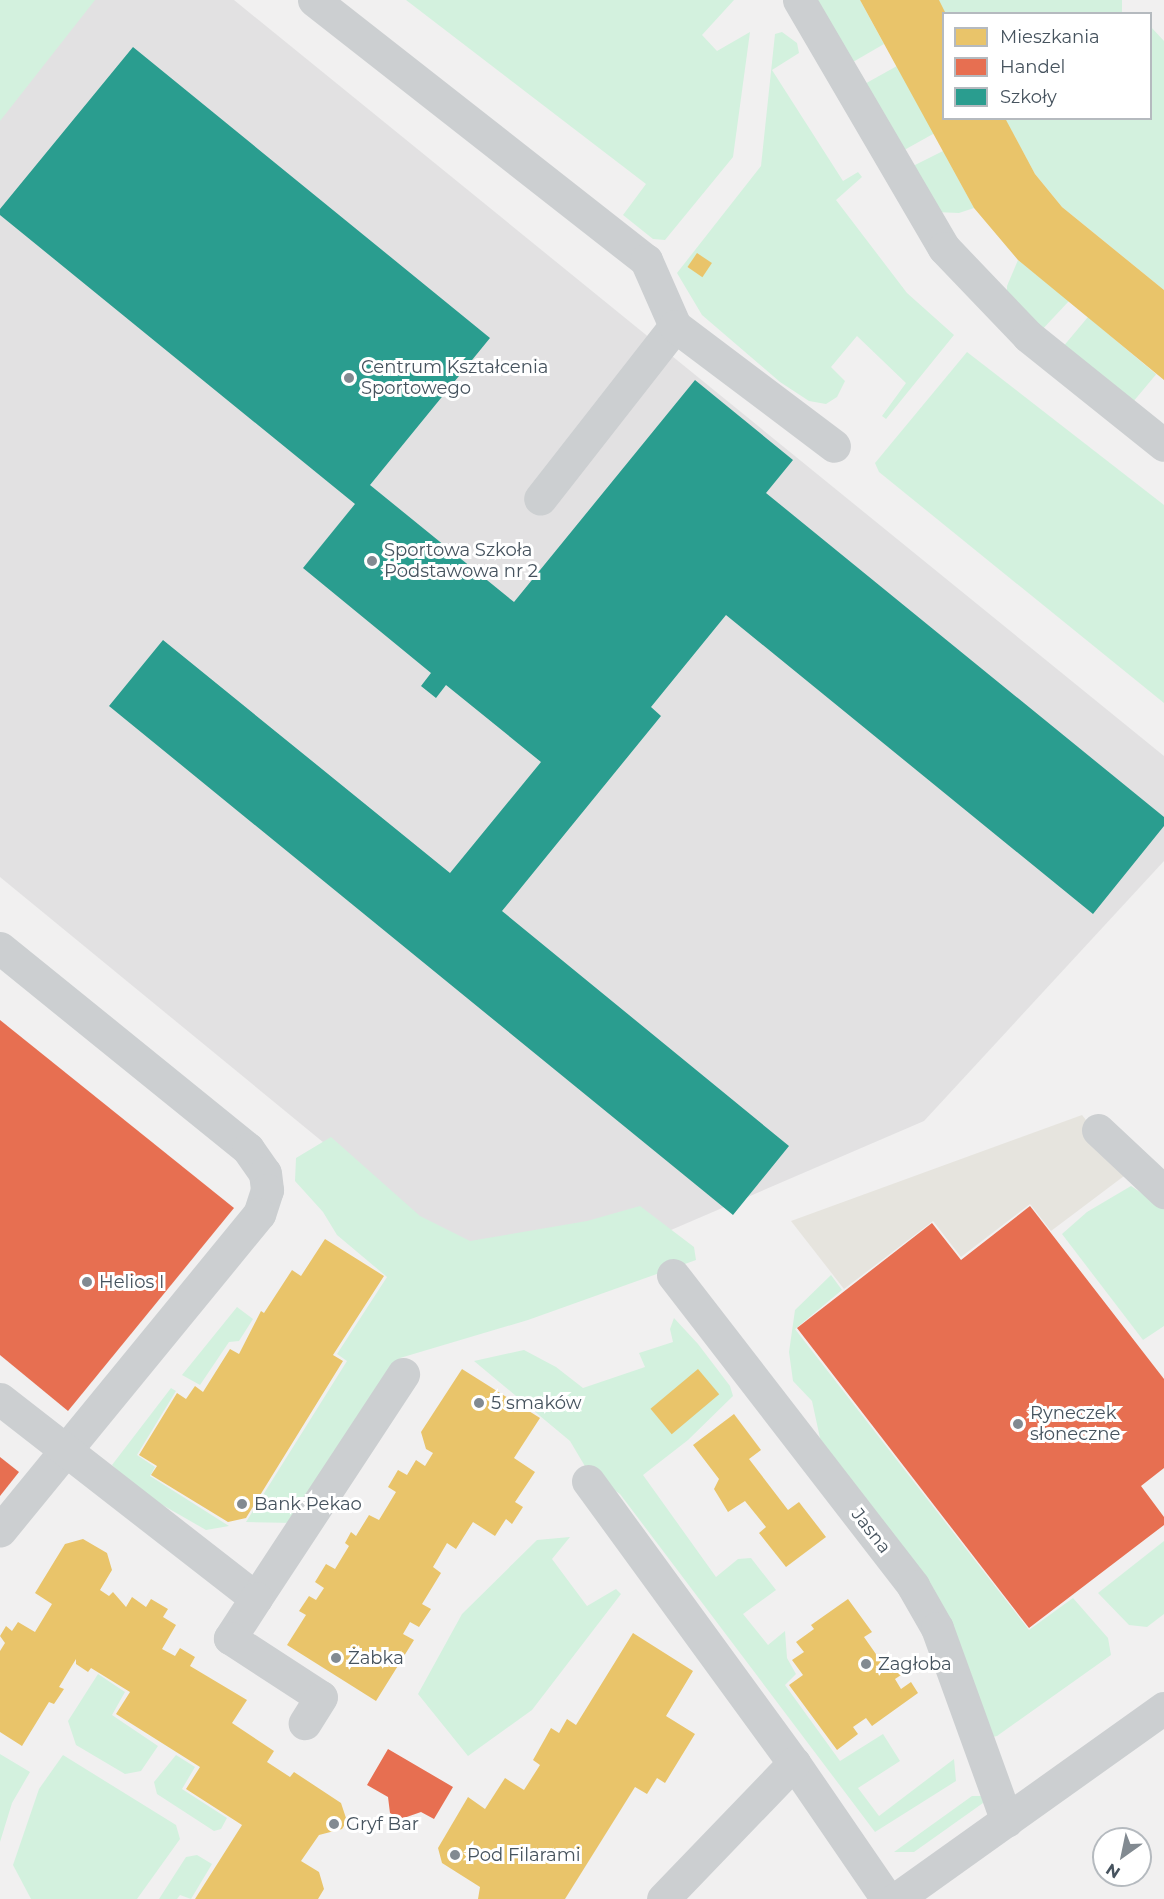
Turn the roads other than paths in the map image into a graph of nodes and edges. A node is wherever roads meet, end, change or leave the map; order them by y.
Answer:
1 (314, 0) edge
2 (799, 0) edge
3 (675, 326) junction
4 (1164, 445) edge
5 (834, 446) dead end
6 (540, 499) dead end
7 (0, 948) edge
8 (1098, 1131) dead end
9 (1164, 1192) edge
10 (673, 1275) dead end
11 (403, 1374) dead end
12 (0, 1399) edge
13 (64, 1450) junction
14 (588, 1481) dead end
15 (0, 1531) edge
16 (256, 1598) junction
17 (1164, 1708) edge
18 (305, 1723) dead end
19 (794, 1763) junction
20 (1006, 1821) junction
21 (663, 1899) edge
22 (887, 1899) edge
23 (896, 1899) edge

1 - 3 street
2 - 4 street
3 - 5 street
3 - 6 street
7 - 13 street
8 - 9 street
10 - 20 street, Jasna
11 - 16 street
12 - 13 street
13 - 15 street
13 - 16 street
14 - 19 street
16 - 18 street
17 - 20 street
19 - 21 street
19 - 22 street
20 - 23 street

